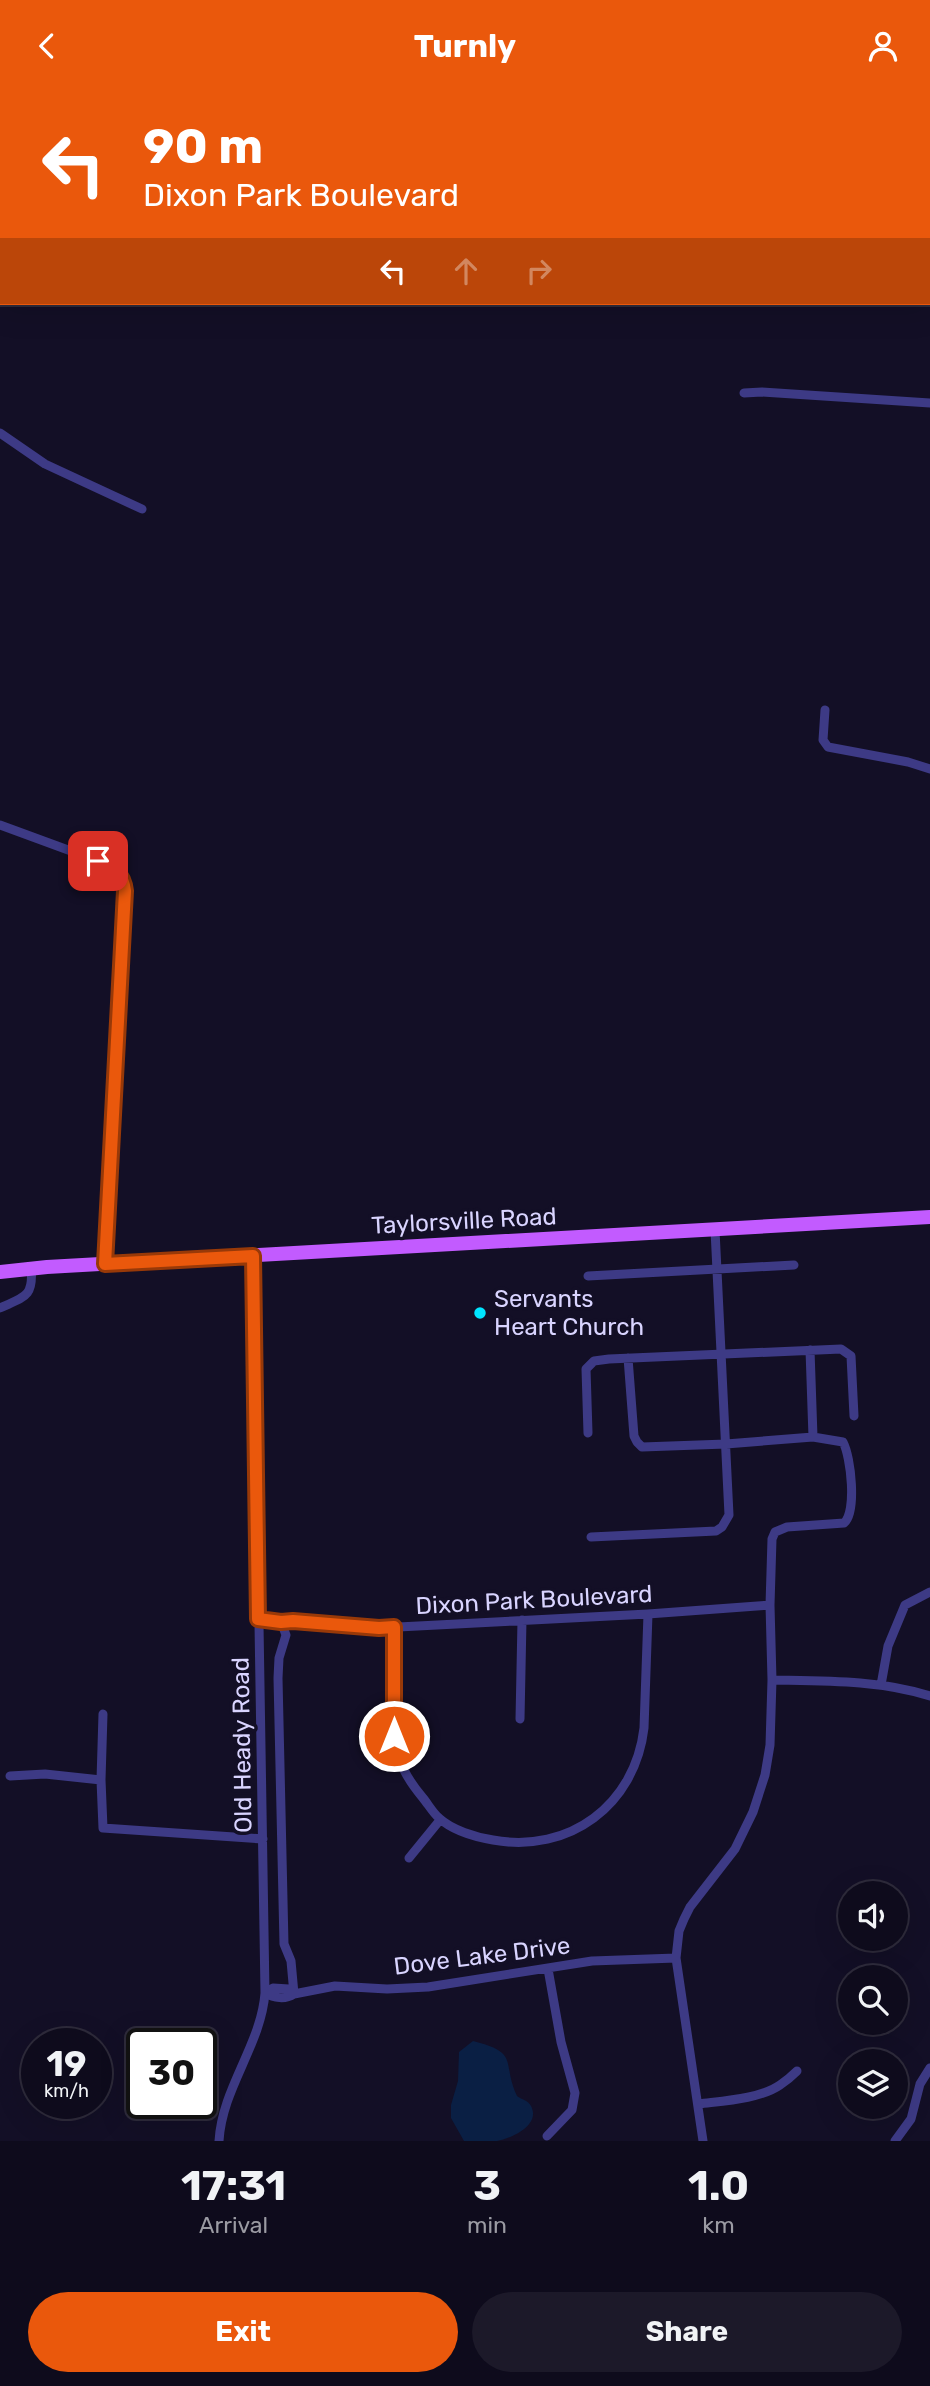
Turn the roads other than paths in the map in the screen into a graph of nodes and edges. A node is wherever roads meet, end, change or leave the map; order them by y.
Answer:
1 (744, 393) dead end
2 (930, 403) edge
3 (0, 433) edge
4 (142, 509) dead end
5 (825, 710) dead end
6 (930, 769) edge
7 (0, 825) edge
8 (930, 1217) edge
9 (715, 1230) junction
10 (253, 1256) junction
11 (105, 1264) junction
12 (794, 1265) dead end
13 (31, 1268) junction
14 (717, 1269) junction
15 (0, 1272) edge
16 (588, 1276) dead end
17 (0, 1308) edge
18 (810, 1350) junction
19 (721, 1353) junction
20 (628, 1358) junction
21 (854, 1416) dead end
22 (588, 1433) dead end
23 (813, 1437) junction
24 (726, 1444) junction
25 (591, 1537) dead end
26 (930, 1591) edge
27 (770, 1605) junction
28 (648, 1614) junction
29 (258, 1619) junction
30 (522, 1620) junction
31 (281, 1622) junction
32 (394, 1627) junction
33 (772, 1680) junction
34 (881, 1685) junction
35 (930, 1696) edge
36 (103, 1714) dead end
37 (520, 1719) dead end
38 (10, 1776) dead end
39 (101, 1780) junction
40 (440, 1820) junction
41 (263, 1839) junction
42 (409, 1858) dead end
43 (676, 1958) junction
44 (548, 1969) junction
45 (265, 1993) junction
46 (294, 1994) junction
47 (930, 2068) edge
48 (797, 2071) dead end
49 (699, 2104) junction
50 (547, 2136) dead end
51 (219, 2141) edge
52 (703, 2141) edge
53 (895, 2141) edge

1 - 2 street
3 - 4 street
5 - 6 street
7 - 11 street
8 - 9 main road, Taylorsville Road
9 - 10 main road, Taylorsville Road
9 - 14 street
10 - 11 main road, Taylorsville Road
10 - 29 street, Old Heady Road
11 - 13 main road, Taylorsville Road
12 - 14 street
13 - 15 main road, Taylorsville Road
13 - 17 street
14 - 16 street
14 - 19 street
18 - 19 street
18 - 21 street
18 - 23 street
19 - 20 street
19 - 24 street
20 - 22 street
20 - 24 street
23 - 24 street
23 - 27 street
24 - 25 street
26 - 34 street
27 - 28 street, Dixon Park Boulevard
27 - 33 street
28 - 30 street, Dixon Park Boulevard
28 - 40 street
29 - 31 street, Dixon Park Boulevard
29 - 41 street, Old Heady Road
30 - 32 street, Dixon Park Boulevard
30 - 37 street
31 - 32 street, Dixon Park Boulevard
31 - 46 street
32 - 40 street
33 - 34 street
33 - 43 street
34 - 35 street
36 - 39 street
38 - 39 street
39 - 41 street
40 - 42 street
41 - 45 street, Old Heady Road
43 - 44 street, Dove Lake Drive
43 - 49 street
44 - 46 street, Dove Lake Drive
44 - 50 street
45 - 46 street, Dove Lake Drive
45 - 51 street, Old Heady Road
47 - 53 street
48 - 49 street
49 - 52 street

